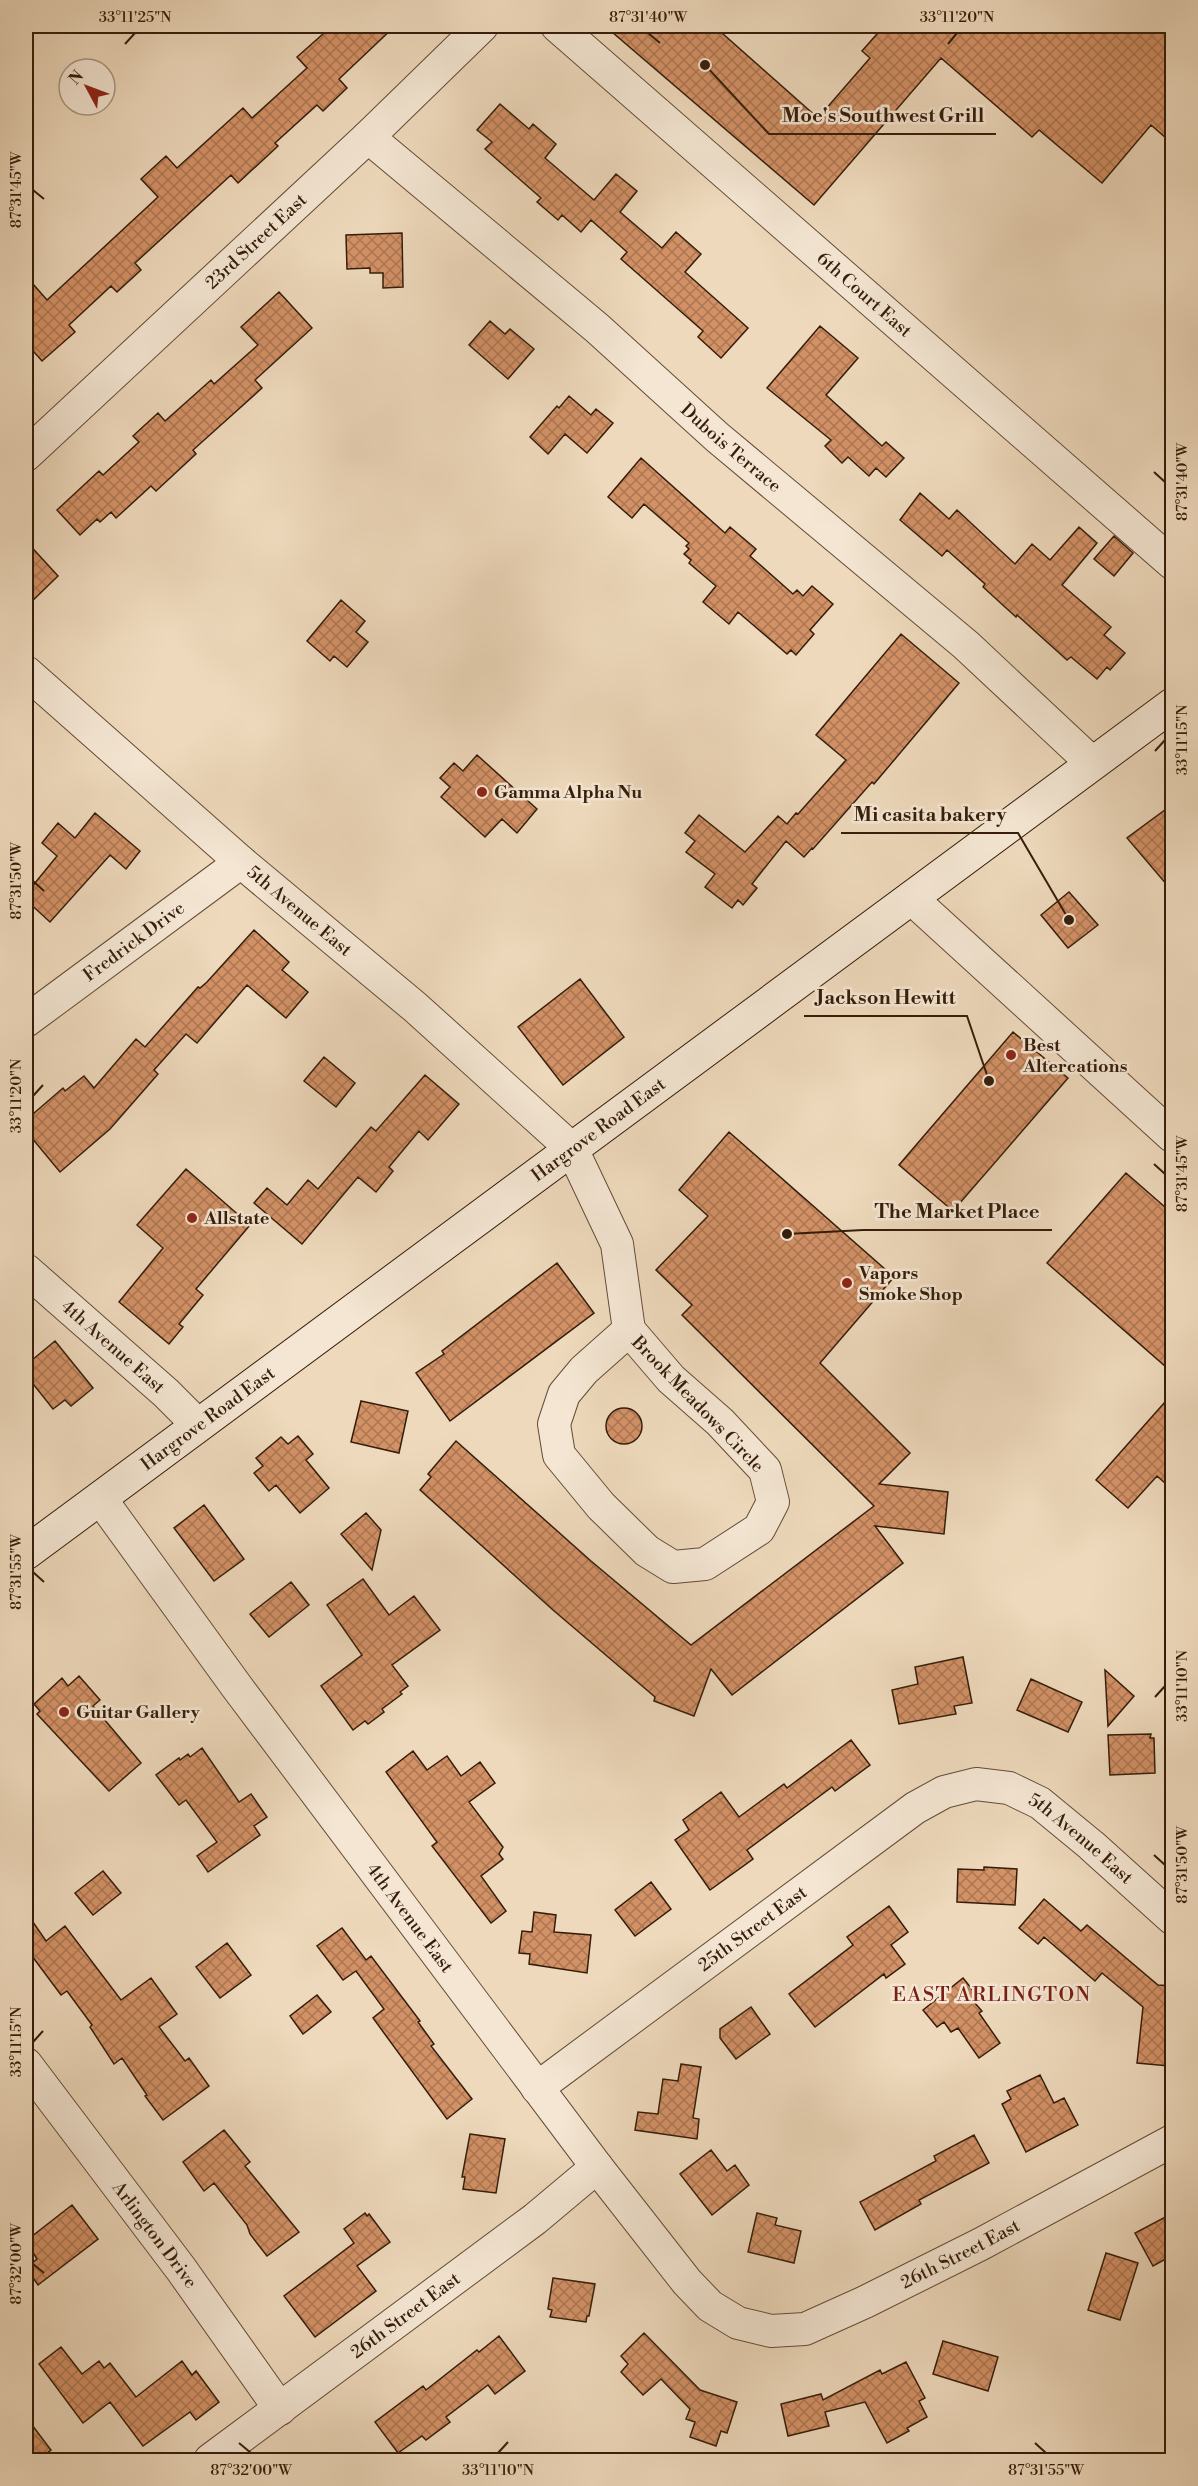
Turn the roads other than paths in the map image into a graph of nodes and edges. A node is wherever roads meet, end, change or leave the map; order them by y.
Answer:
1 (482, 26) edge
2 (557, 26) edge
3 (368, 138) junction
4 (26, 455) edge
5 (1173, 563) edge
6 (26, 672) edge
7 (1173, 705) edge
8 (1092, 762) junction
9 (241, 862) junction
10 (911, 898) junction
11 (26, 1021) edge
12 (1173, 1136) edge
13 (572, 1149) junction
14 (26, 1270) edge
15 (629, 1330) junction
16 (198, 1425) junction
17 (100, 1498) junction
18 (26, 1553) edge
19 (976, 1784) joint
20 (1173, 1918) edge
21 (26, 2064) edge
22 (537, 2088) junction
23 (1173, 2141) edge
24 (597, 2167) junction
25 (738, 2324) joint
26 (280, 2409) junction
27 (210, 2460) edge

1 - 3 street, 23rd Street East
2 - 5 street, 6th Court East
3 - 4 street, 23rd Street East
3 - 8 street, Dubois Terrace
6 - 9 street, 5th Avenue East
7 - 8 main road, Hargrove Road East
8 - 10 main road, Hargrove Road East
9 - 11 street, Fredrick Drive
9 - 13 street, 5th Avenue East
10 - 12 street
10 - 13 main road, Hargrove Road East
13 - 15 street, Brook Meadows Circle
13 - 16 main road, Hargrove Road East
14 - 16 street, 4th Avenue East
15 - 15 street, Brook Meadows Circle
16 - 17 main road, Hargrove Road East
17 - 18 main road, Hargrove Road East
17 - 22 street, 4th Avenue East
19 - 20 street, 5th Avenue East
19 - 22 street, 25th Street East
21 - 26 street, Arlington Drive
22 - 24 street, 4th Avenue East
23 - 25 street, 26th Street East
24 - 25 street, 4th Avenue East
24 - 26 street, 26th Street East
26 - 27 street, 26th Street East

